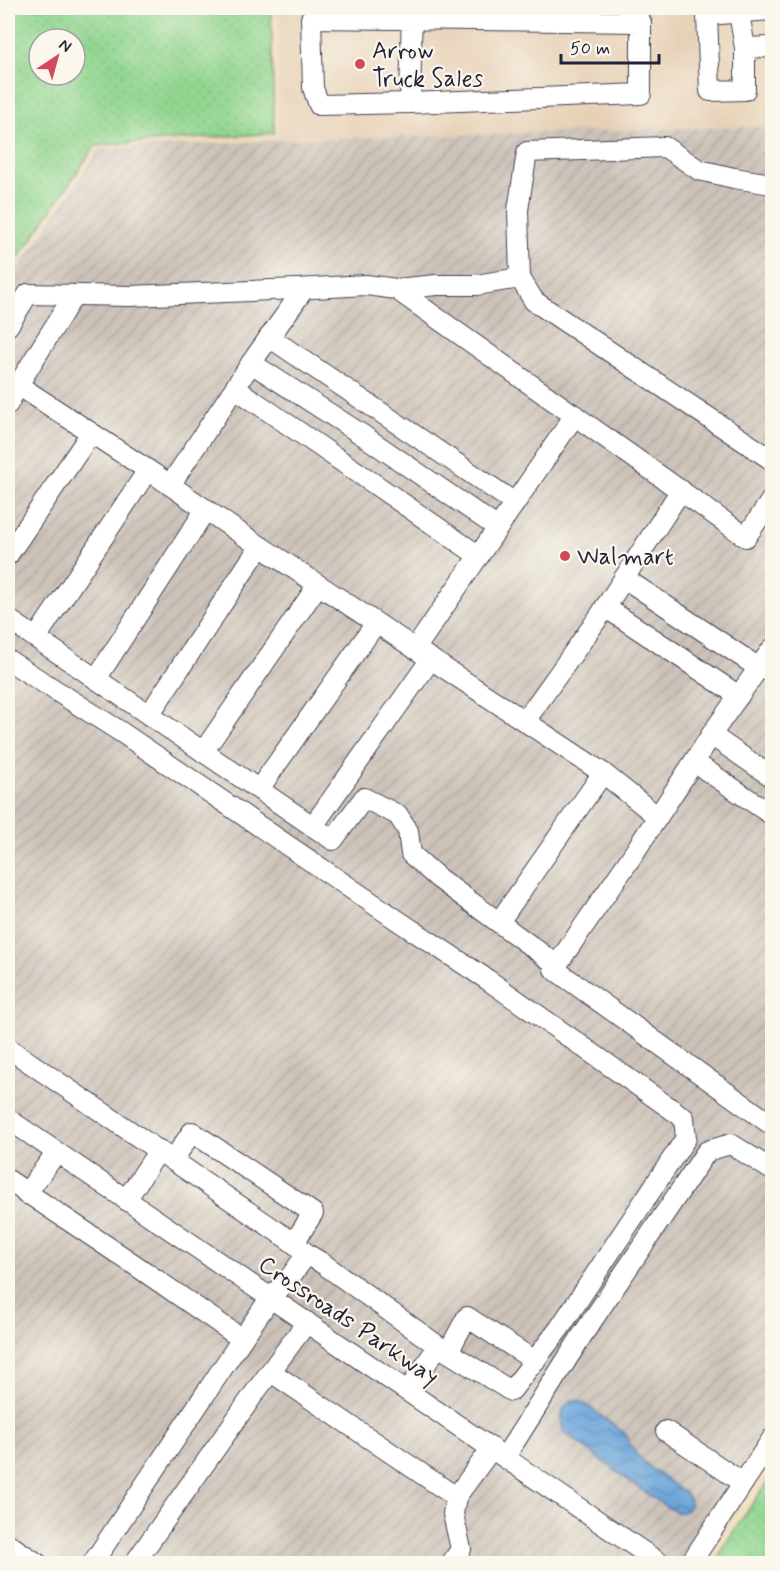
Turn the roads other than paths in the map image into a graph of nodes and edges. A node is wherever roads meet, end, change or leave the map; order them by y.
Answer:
1 (772, 10) edge
2 (738, 12) junction
3 (412, 13) edge
4 (772, 47) edge
5 (745, 48) junction
6 (410, 103) junction
7 (772, 184) edge
8 (520, 278) junction
9 (304, 289) junction
10 (396, 289) junction
11 (74, 295) junction
12 (8, 326) edge
13 (269, 337) junction
14 (251, 363) junction
15 (18, 385) junction
16 (235, 388) junction
17 (8, 404) edge
18 (575, 415) junction
19 (91, 433) junction
20 (772, 460) edge
21 (148, 470) junction
22 (170, 485) junction
23 (681, 490) junction
24 (772, 498) edge
25 (515, 504) junction
26 (206, 509) junction
27 (498, 528) junction
28 (260, 546) junction
29 (8, 555) edge
30 (479, 556) junction
31 (624, 578) junction
32 (318, 585) junction
33 (605, 607) junction
34 (8, 619) edge
35 (376, 623) junction
36 (36, 638) junction
37 (772, 649) edge
38 (423, 654) junction
39 (8, 660) edge
40 (759, 668) junction
41 (96, 679) junction
42 (739, 696) junction
43 (149, 715) junction
44 (525, 721) junction
45 (711, 735) junction
46 (203, 752) junction
47 (694, 762) junction
48 (603, 773) junction
49 (772, 777) edge
50 (259, 789) junction
51 (772, 815) edge
52 (658, 817) junction
53 (313, 826) junction
54 (499, 922) junction
55 (557, 965) junction
56 (8, 1048) edge
57 (8, 1119) edge
58 (772, 1125) edge
59 (56, 1152) junction
60 (166, 1155) junction
61 (772, 1170) edge
62 (8, 1180) edge
63 (26, 1194) junction
64 (126, 1200) junction
65 (300, 1249) junction
66 (270, 1297) junction
67 (307, 1322) junction
68 (242, 1339) junction
69 (443, 1349) junction
70 (534, 1361) junction
71 (271, 1372) junction
72 (408, 1391) junction
73 (666, 1431) dead end
74 (772, 1439) edge
75 (499, 1453) junction
76 (743, 1483) junction
77 (456, 1497) junction
78 (8, 1544) edge
79 (38, 1563) edge
80 (92, 1563) edge
81 (134, 1563) edge
82 (451, 1563) edge
83 (662, 1563) edge
84 (690, 1563) edge

1 - 2 street
2 - 5 street
2 - 5 street
3 - 6 street
3 - 6 street
3 - 6 street
4 - 5 street
7 - 8 street
8 - 10 street
8 - 20 street
9 - 10 street
9 - 11 street
9 - 13 street
10 - 18 street
11 - 12 street
11 - 15 street
13 - 14 street
13 - 25 street
14 - 16 street
14 - 27 street
15 - 17 street
15 - 19 street
16 - 22 street
16 - 30 street
18 - 23 street
18 - 25 street
19 - 21 street
19 - 29 street
21 - 22 street
21 - 36 street
22 - 26 street
23 - 24 street
23 - 31 street
25 - 27 street
26 - 28 street
26 - 41 street
27 - 30 street
28 - 32 street
28 - 43 street
30 - 38 street
31 - 33 street
31 - 40 street
32 - 35 street
32 - 46 street
33 - 42 street
33 - 44 street
34 - 36 street
35 - 38 street
35 - 50 street
36 - 41 street
37 - 40 street
38 - 44 street
38 - 53 street
39 - 70 street
40 - 42 street
41 - 43 street
42 - 45 street
43 - 46 street
44 - 48 street
45 - 47 street
45 - 49 street
46 - 50 street
47 - 51 street
47 - 52 street
48 - 52 street
48 - 54 street
50 - 53 street
52 - 55 street
53 - 54 street
54 - 55 street
55 - 58 street
56 - 60 street
57 - 59 street, Crossroads Parkway
59 - 63 street
59 - 64 street, Crossroads Parkway
60 - 64 street
60 - 65 street
60 - 65 street
61 - 75 street
62 - 63 street
63 - 68 street
64 - 66 street, Crossroads Parkway
65 - 66 street
65 - 69 street
66 - 67 street, Crossroads Parkway
66 - 68 street
67 - 71 street
67 - 72 street, Crossroads Parkway
68 - 80 street
69 - 70 street
69 - 70 street
69 - 72 street
71 - 77 street
71 - 81 street
72 - 75 street, Crossroads Parkway
73 - 76 street
74 - 76 street
75 - 77 street
75 - 83 street, Crossroads Parkway
76 - 84 street
77 - 82 street
78 - 79 street

